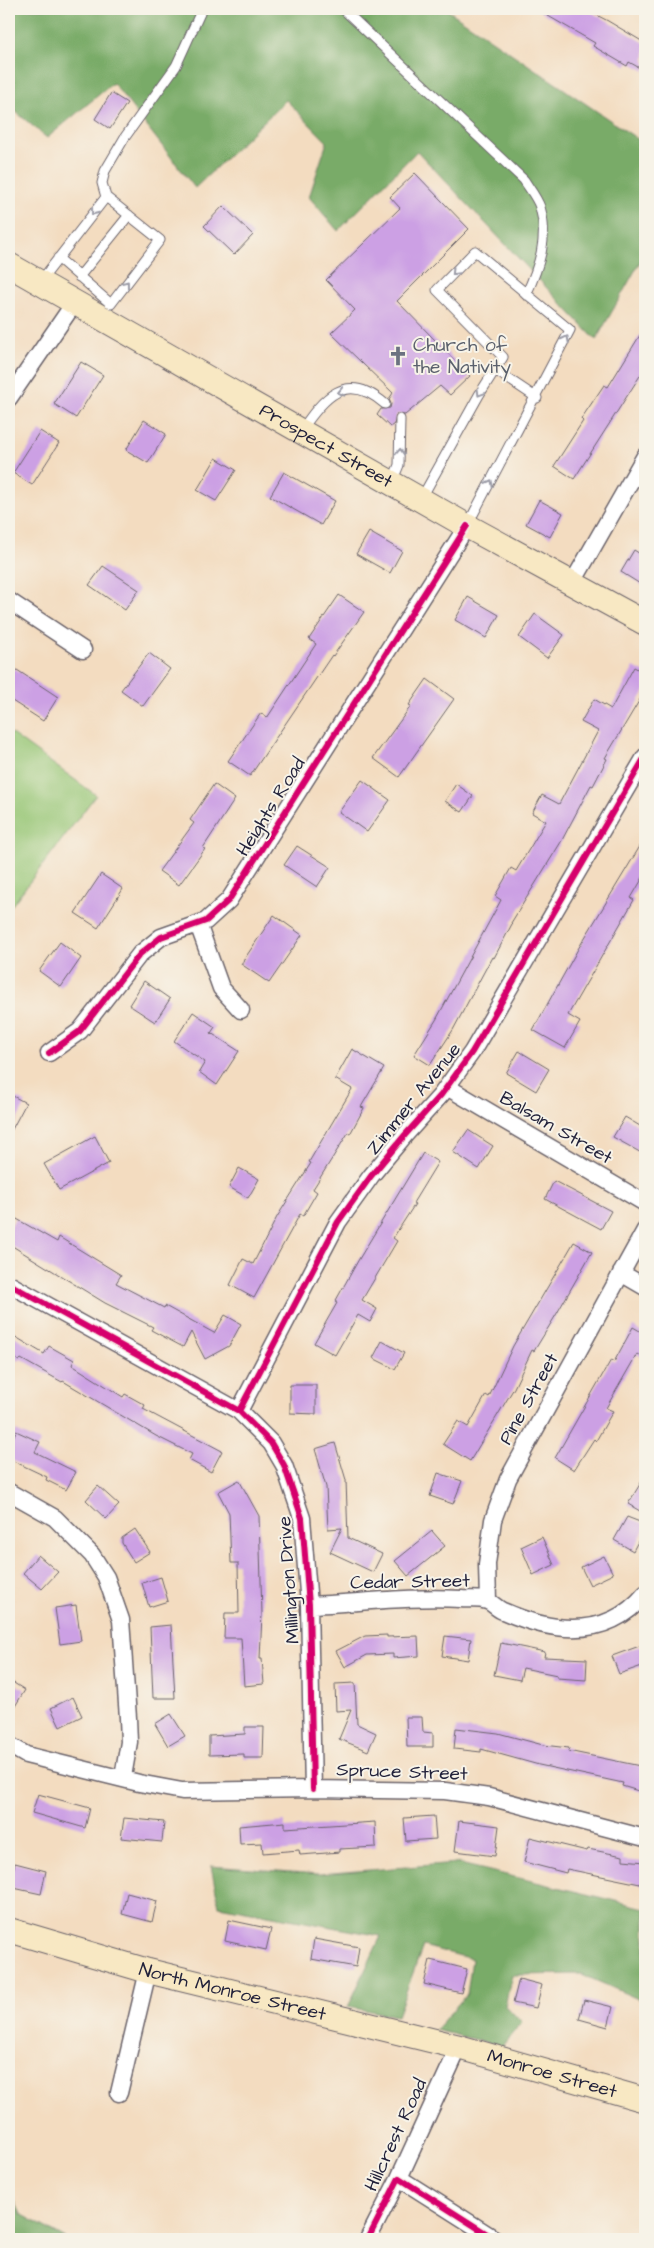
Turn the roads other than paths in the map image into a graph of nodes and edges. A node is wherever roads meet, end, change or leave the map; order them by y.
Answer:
1 (202, 9) edge
2 (343, 9) edge
3 (106, 197) junction
4 (129, 215) junction
5 (58, 258) junction
6 (9, 265) edge
7 (79, 277) junction
8 (40, 283) junction
9 (526, 295) junction
10 (75, 302) junction
11 (106, 311) junction
12 (495, 370) junction
13 (9, 398) edge
14 (536, 398) junction
15 (385, 404) dead end
16 (400, 419) dead end
17 (301, 431) junction
18 (645, 456) edge
19 (392, 483) junction
20 (420, 499) junction
21 (467, 526) junction
22 (573, 582) junction
23 (9, 602) edge
24 (645, 623) edge
25 (84, 650) dead end
26 (645, 757) edge
27 (198, 924) junction
28 (241, 1010) dead end
29 (49, 1053) dead end
30 (447, 1087) junction
31 (645, 1203) edge
32 (645, 1230) edge
33 (621, 1273) junction
34 (9, 1284) edge
35 (645, 1287) edge
36 (239, 1411) junction
37 (9, 1492) edge
38 (645, 1594) edge
39 (488, 1601) junction
40 (309, 1606) junction
41 (9, 1745) edge
42 (123, 1777) junction
43 (313, 1789) junction
44 (645, 1838) edge
45 (9, 1930) edge
46 (148, 1971) junction
47 (459, 2047) junction
48 (119, 2093) dead end
49 (645, 2100) edge
50 (399, 2178) junction
51 (368, 2239) edge
52 (495, 2239) edge

1 - 3 lane
2 - 9 lane
3 - 4 lane
3 -> 5 lane
4 - 7 lane
11 -> 4 lane
5 - 7 lane
5 - 8 lane
6 - 8 main road, Prospect Street
7 - 11 lane
8 - 10 main road, Prospect Street
9 -> 12 lane
14 -> 9 lane
10 - 11 main road, Prospect Street
10 - 13 street
11 - 17 main road, Prospect Street
12 - 14 lane
12 -> 20 lane
21 -> 14 lane
15 -> 17 lane
19 -> 16 lane
17 - 19 main road, Prospect Street
18 - 22 street
19 - 20 main road, Prospect Street
20 - 21 main road, Prospect Street
21 - 22 main road, Prospect Street
21 - 27 street, Heights Road
22 - 24 main road, Prospect Street
23 - 25 street
26 - 30 street, Zimmer Avenue
27 - 28 street
27 - 29 street, Heights Road
30 - 31 street, Balsam Street
30 - 36 street, Zimmer Avenue
32 - 33 street, Pine Street
33 - 35 street
33 - 39 street, Pine Street
34 - 36 street, Millington Drive
36 - 40 street, Millington Drive
37 - 42 street
38 - 39 street, Cedar Street
39 - 40 street, Cedar Street
40 - 43 street, Millington Drive
41 - 42 street, Spruce Street
42 - 43 street, Spruce Street
43 - 44 street, Spruce Street
45 - 46 main road, North Monroe Street
46 - 47 main road, North Monroe Street
46 - 48 street
47 - 49 main road, Monroe Street
47 - 50 street, Hillcrest Road
50 - 51 street, Hillcrest Road
50 - 52 street

